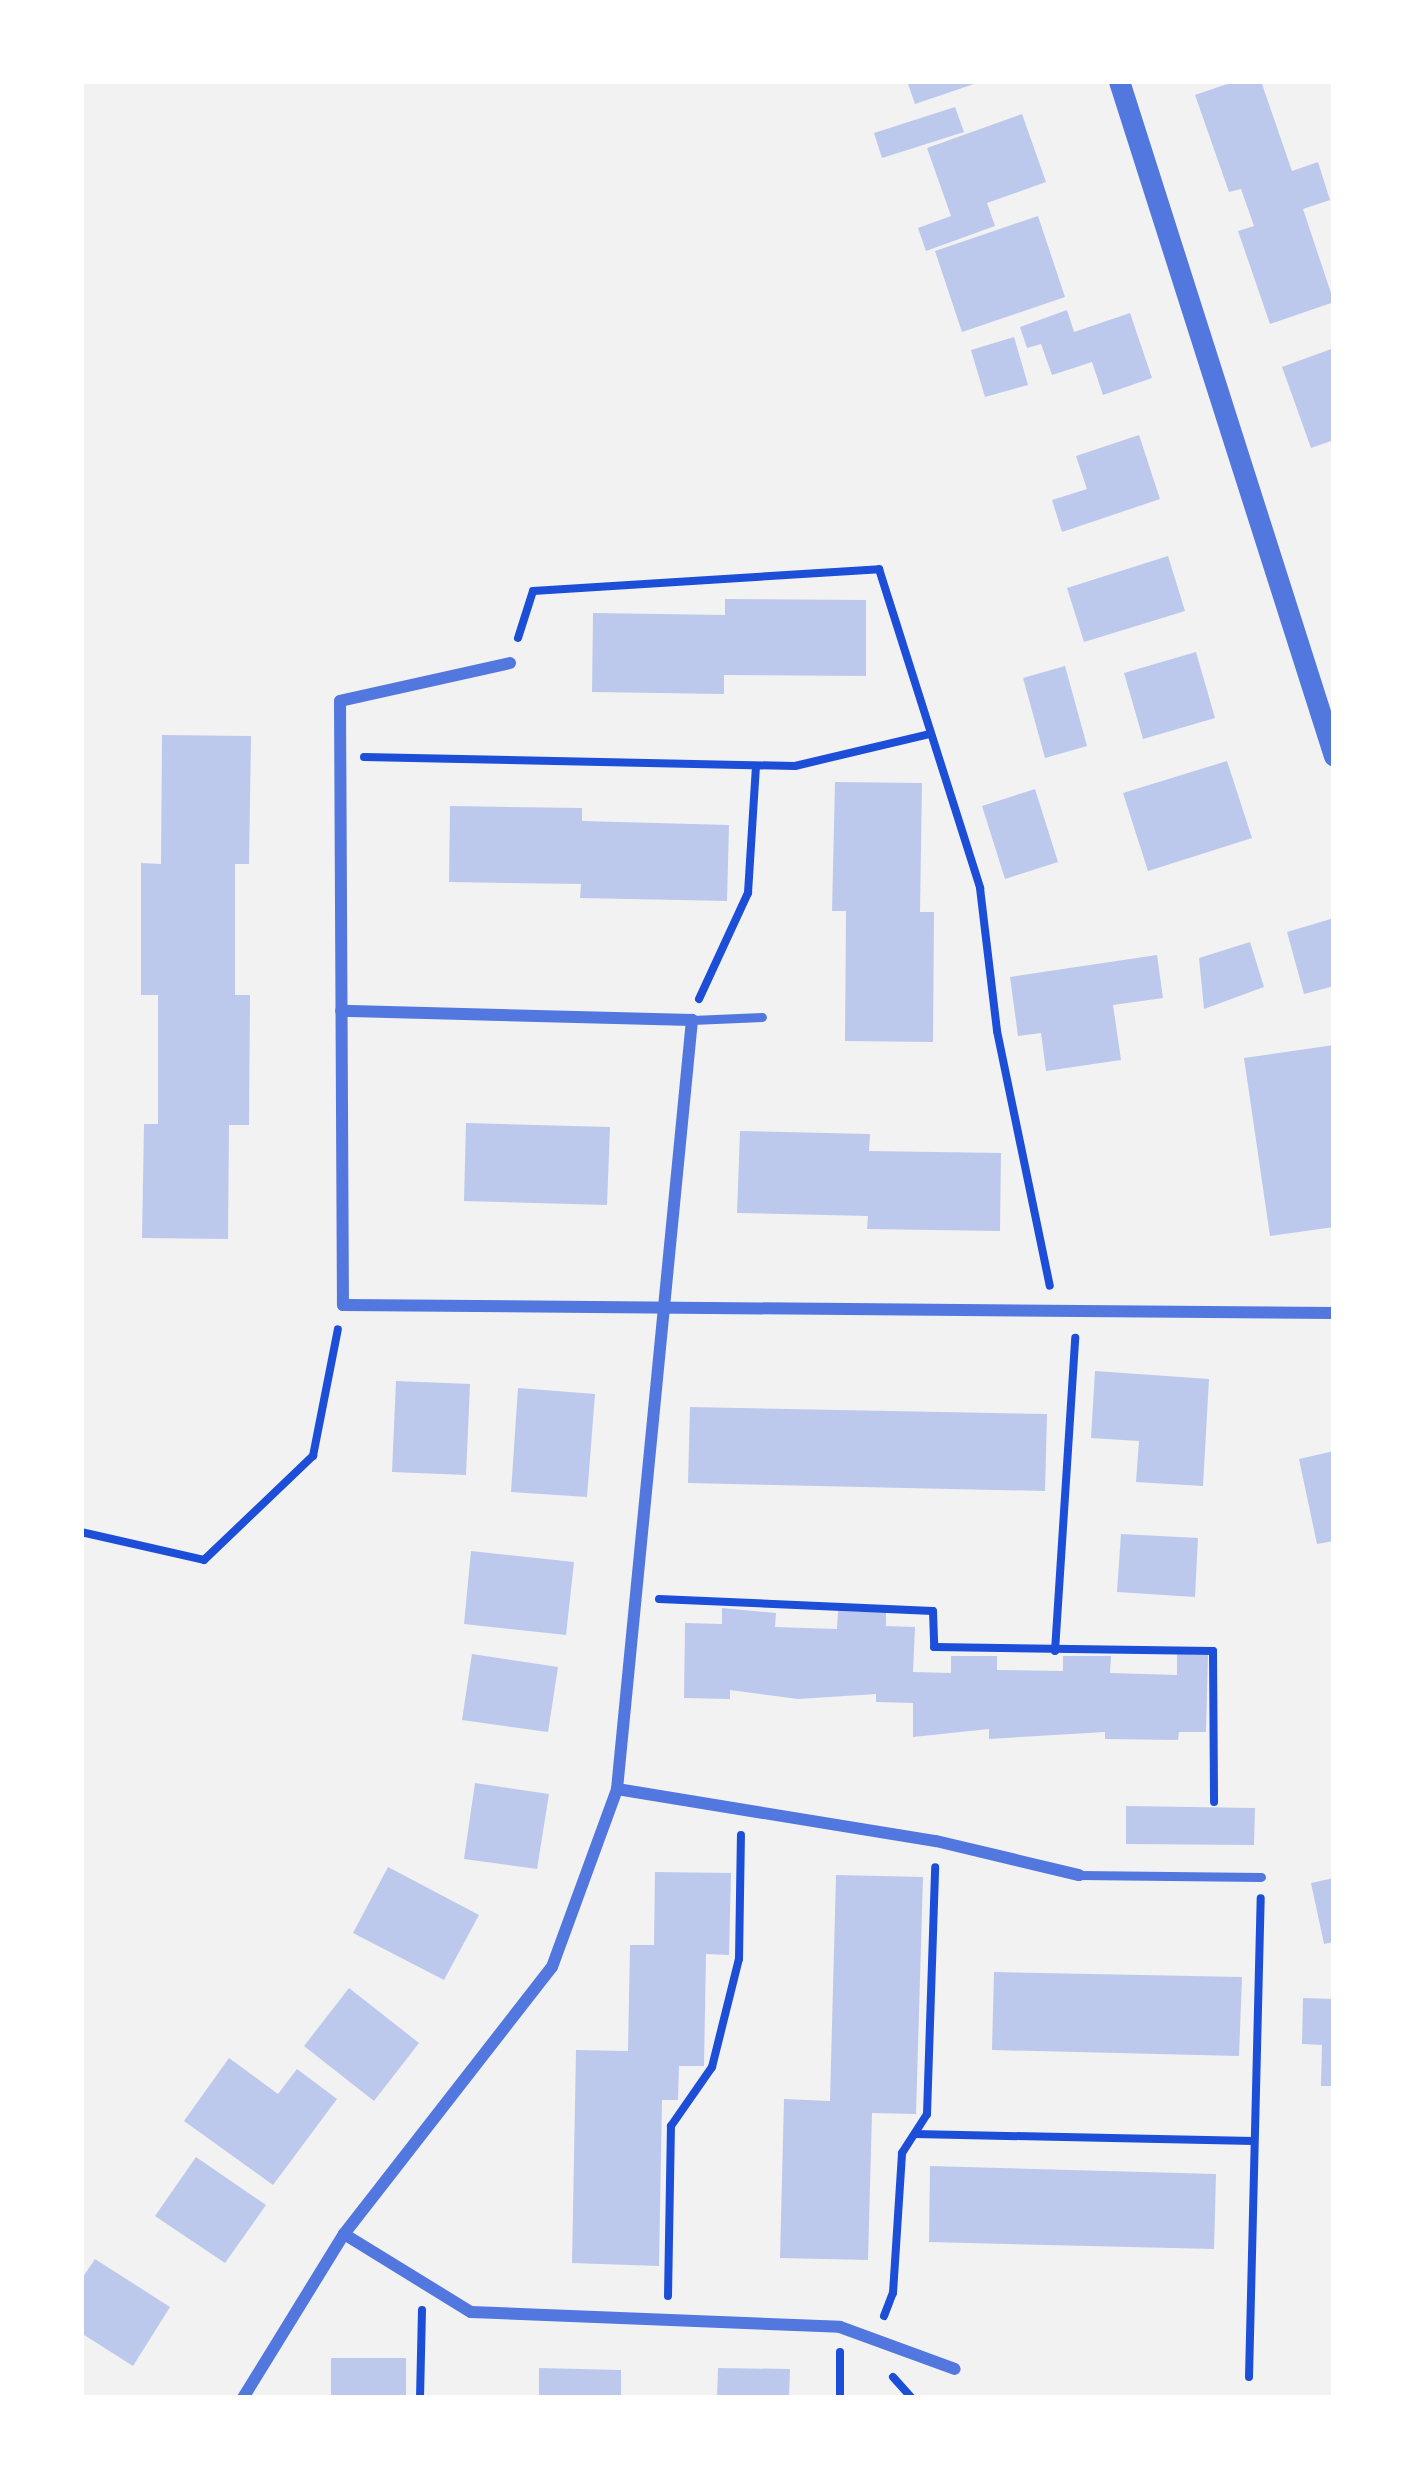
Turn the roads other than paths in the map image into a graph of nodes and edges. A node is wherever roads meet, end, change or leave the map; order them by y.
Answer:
1 (1119, 81) edge
2 (510, 663) road end
3 (1334, 756) edge
4 (341, 1011) junction
5 (761, 1017) dead end
6 (692, 1020) junction
7 (659, 1311) junction
8 (1334, 1313) edge
9 (617, 1789) junction
10 (1079, 1875) joint
11 (1261, 1877) road end
12 (344, 2234) junction
13 (956, 2369) dead end
14 (243, 2398) edge

1 - 3 street
2 - 4 street
4 - 6 street
4 - 7 street
5 - 6 lane
6 - 7 street
7 - 8 street
7 - 9 street
9 - 10 street
9 - 12 street
10 - 11 lane
12 - 13 street
12 - 14 street

